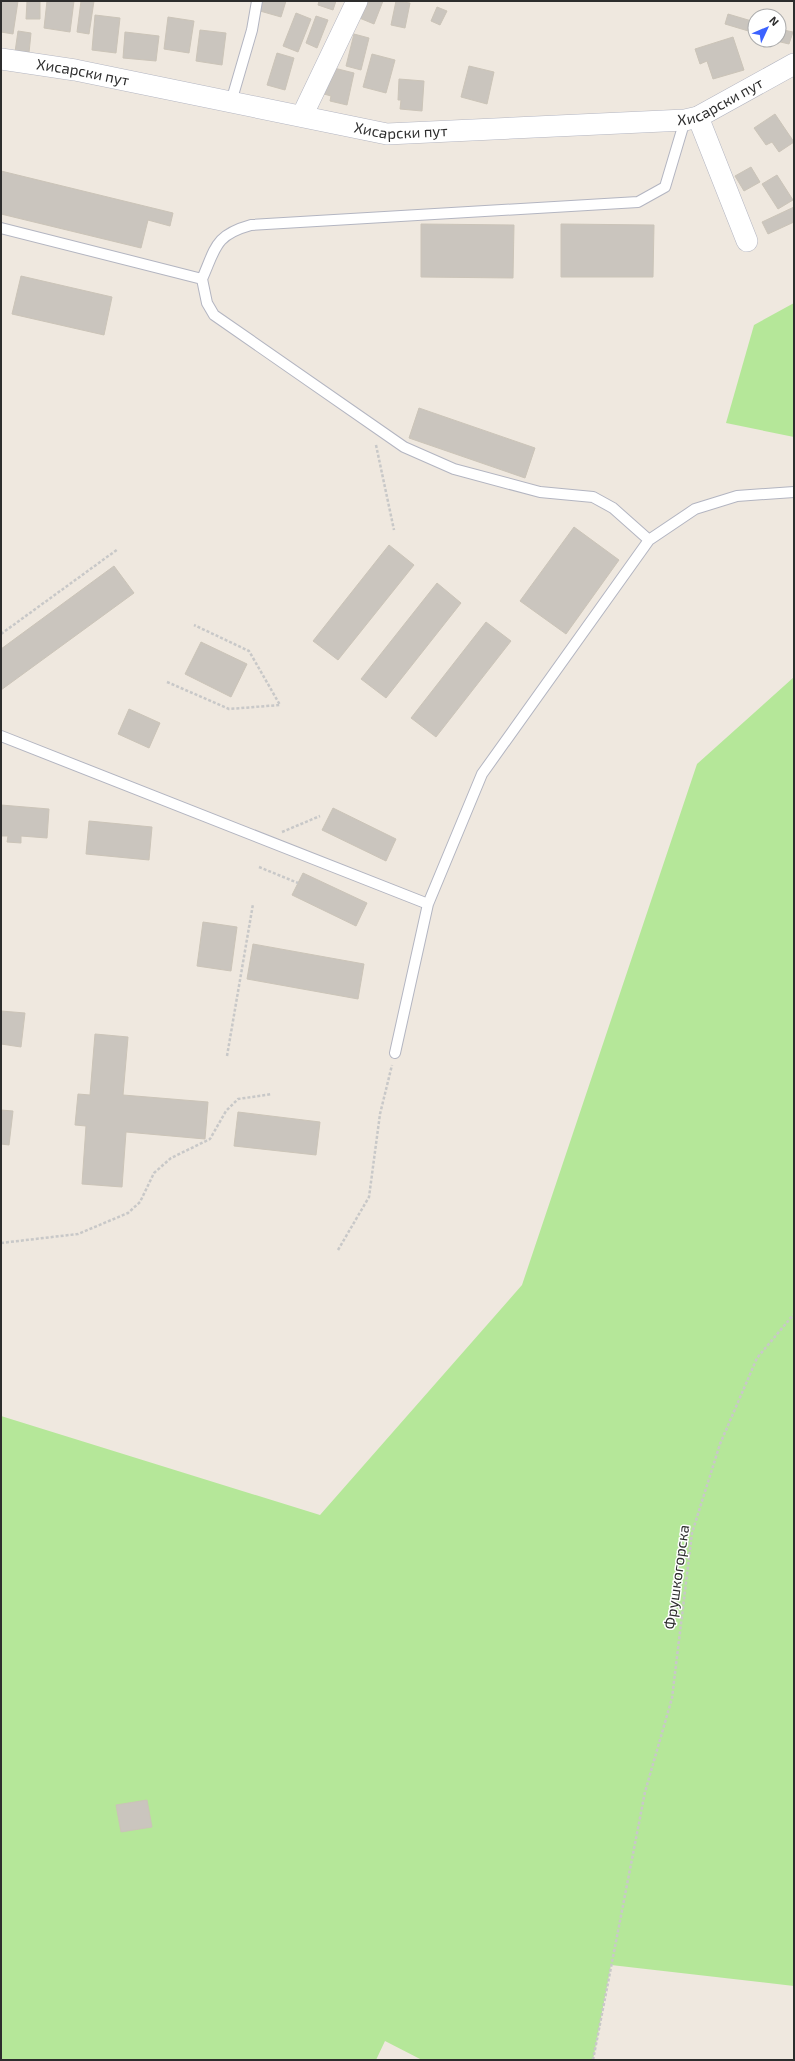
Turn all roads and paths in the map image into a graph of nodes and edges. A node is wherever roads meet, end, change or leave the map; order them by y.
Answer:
1 (257, 1) edge
2 (357, 1) edge
3 (1, 59) edge
4 (794, 64) edge
5 (231, 102) junction
6 (302, 116) junction
7 (692, 118) junction
8 (1, 228) edge
9 (747, 241) dead end
10 (202, 279) junction
11 (371, 424) junction
12 (794, 492) edge
13 (394, 530) dead end
14 (649, 540) junction
15 (118, 549) dead end
16 (194, 625) dead end
17 (1, 634) edge
18 (167, 682) dead end
19 (1, 736) edge
20 (320, 816) dead end
21 (263, 839) junction
22 (259, 867) dead end
23 (298, 883) dead end
24 (254, 904) dead end
25 (428, 904) junction
26 (395, 1053) joint
27 (227, 1056) dead end
28 (272, 1094) dead end
29 (1, 1244) edge
30 (338, 1250) dead end
31 (794, 1314) edge
32 (593, 2060) edge

1 - 5 lane
2 - 6 street
3 - 5 street, Хисарски пут
4 - 7 street, Хисарски пут
5 - 6 street, Хисарски пут
6 - 7 street, Хисарски пут
7 - 9 street
7 - 10 lane
8 - 10 lane
10 - 11 lane
11 - 13 path
11 - 14 lane
12 - 14 lane
14 - 25 lane
15 - 17 path
16 - 18 path
19 - 21 lane
20 - 21 path
21 - 25 lane
22 - 23 path
24 - 27 path
25 - 26 lane
26 - 30 path
28 - 29 path
31 - 32 path, Фрушкогорска

